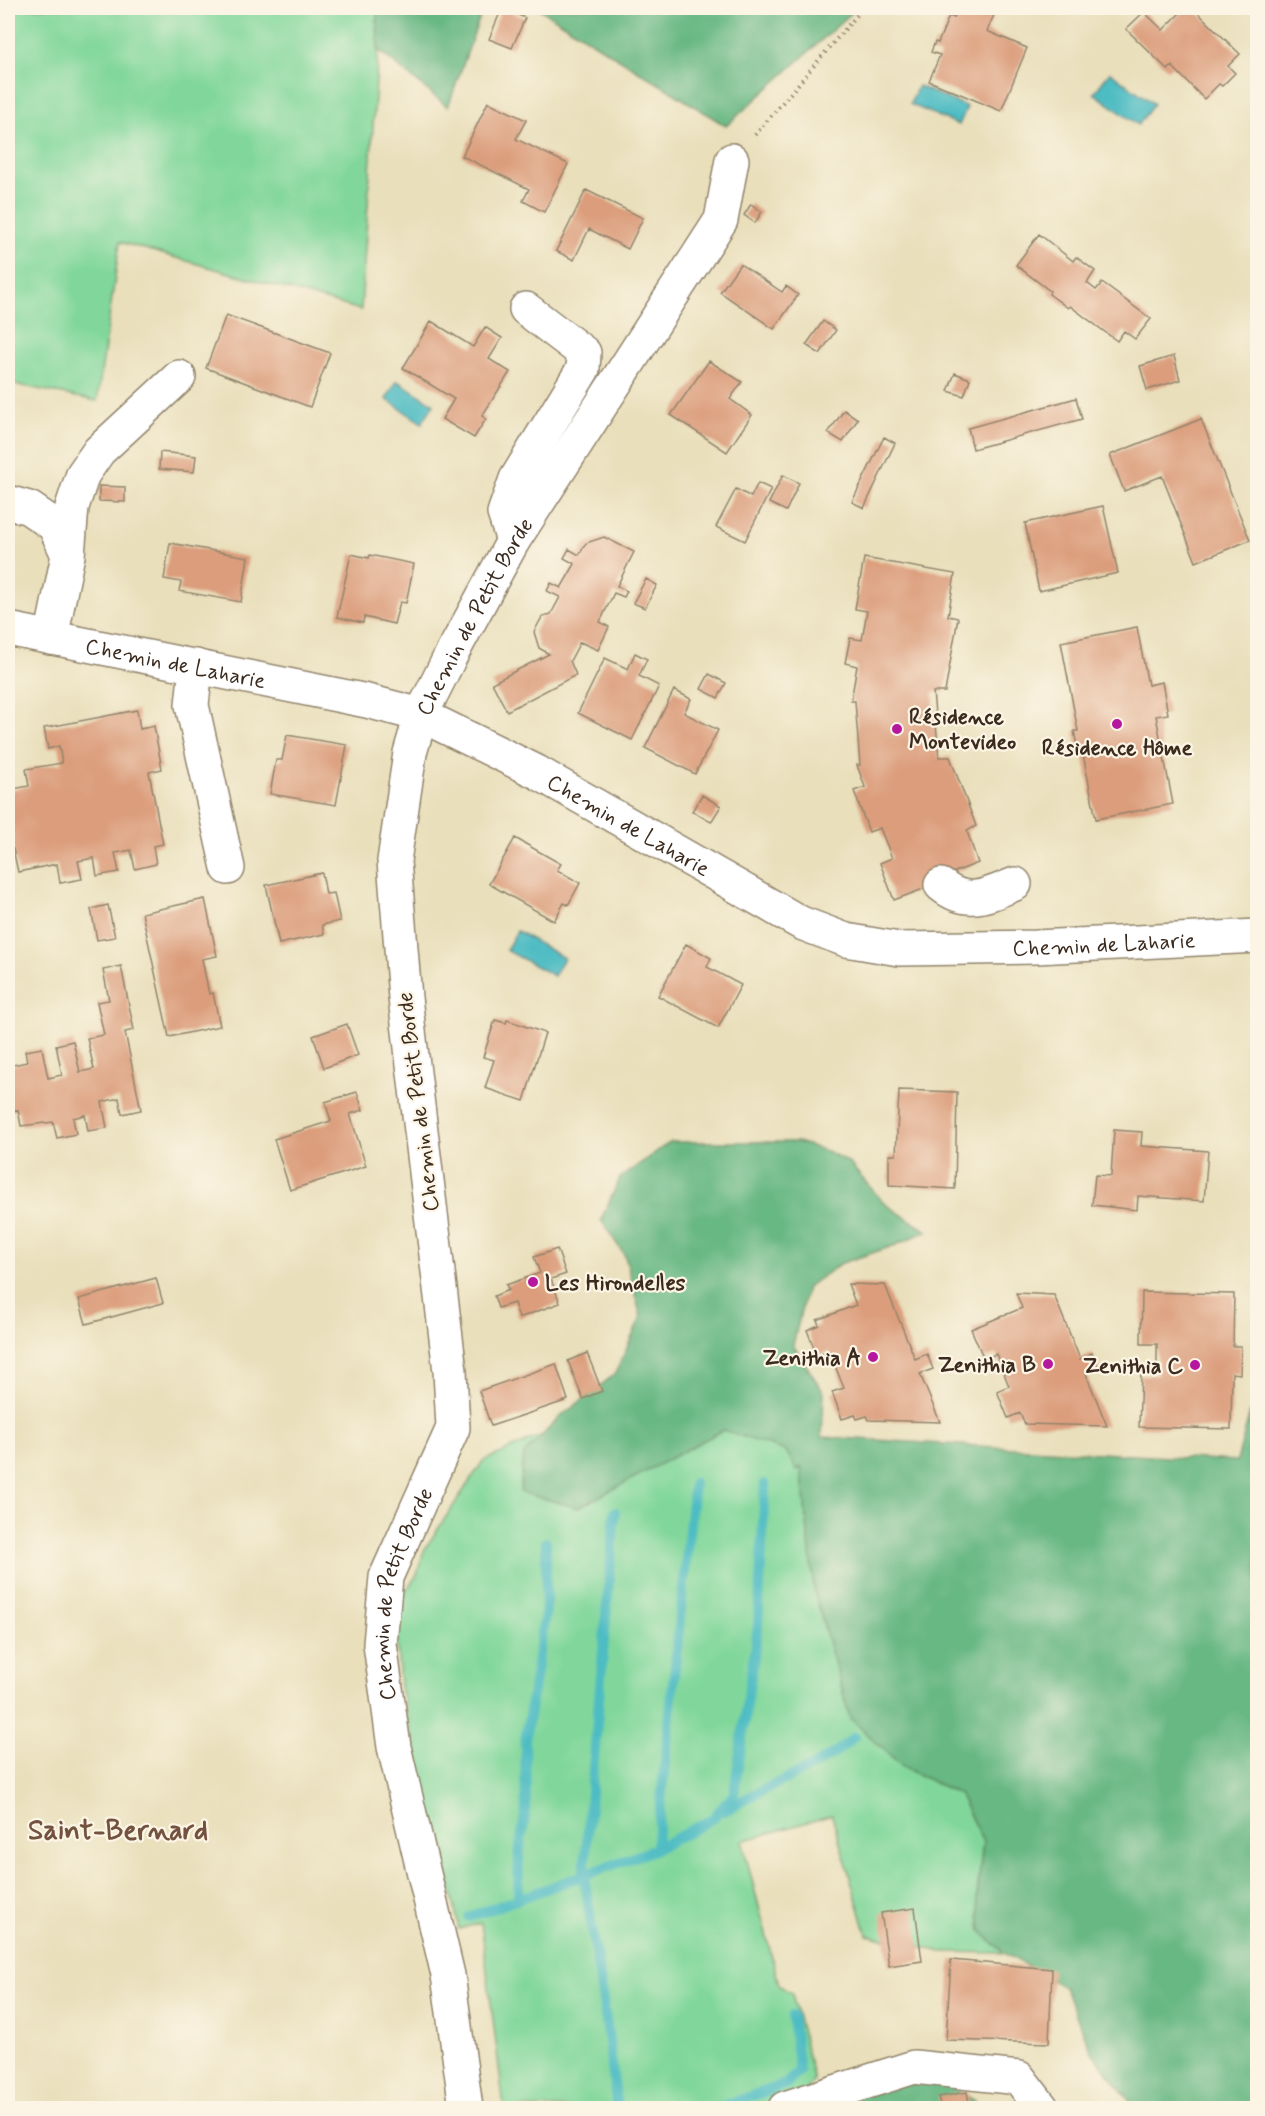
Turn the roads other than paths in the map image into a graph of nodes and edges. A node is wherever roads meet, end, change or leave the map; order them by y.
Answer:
1 (732, 159) road end
2 (526, 309) dead end
3 (179, 377) dead end
4 (8, 502) edge
5 (513, 541) junction
6 (68, 555) junction
7 (8, 629) edge
8 (51, 638) junction
9 (196, 666) junction
10 (421, 715) junction
11 (228, 868) dead end
12 (1015, 884) dead end
13 (940, 885) dead end
14 (1257, 936) edge
15 (466, 2109) edge
16 (785, 2109) edge
17 (1042, 2109) edge

1 - 5 street, Chemin de Petit Borde
2 - 5 street
3 - 6 street
4 - 6 street
5 - 10 street, Chemin de Petit Borde
6 - 8 street
7 - 8 street, Chemin de Laharie
8 - 9 street, Chemin de Laharie
9 - 10 street, Chemin de Laharie
9 - 11 street
10 - 14 street, Chemin de Laharie
10 - 15 street, Chemin de Petit Borde
12 - 13 street
16 - 17 street

